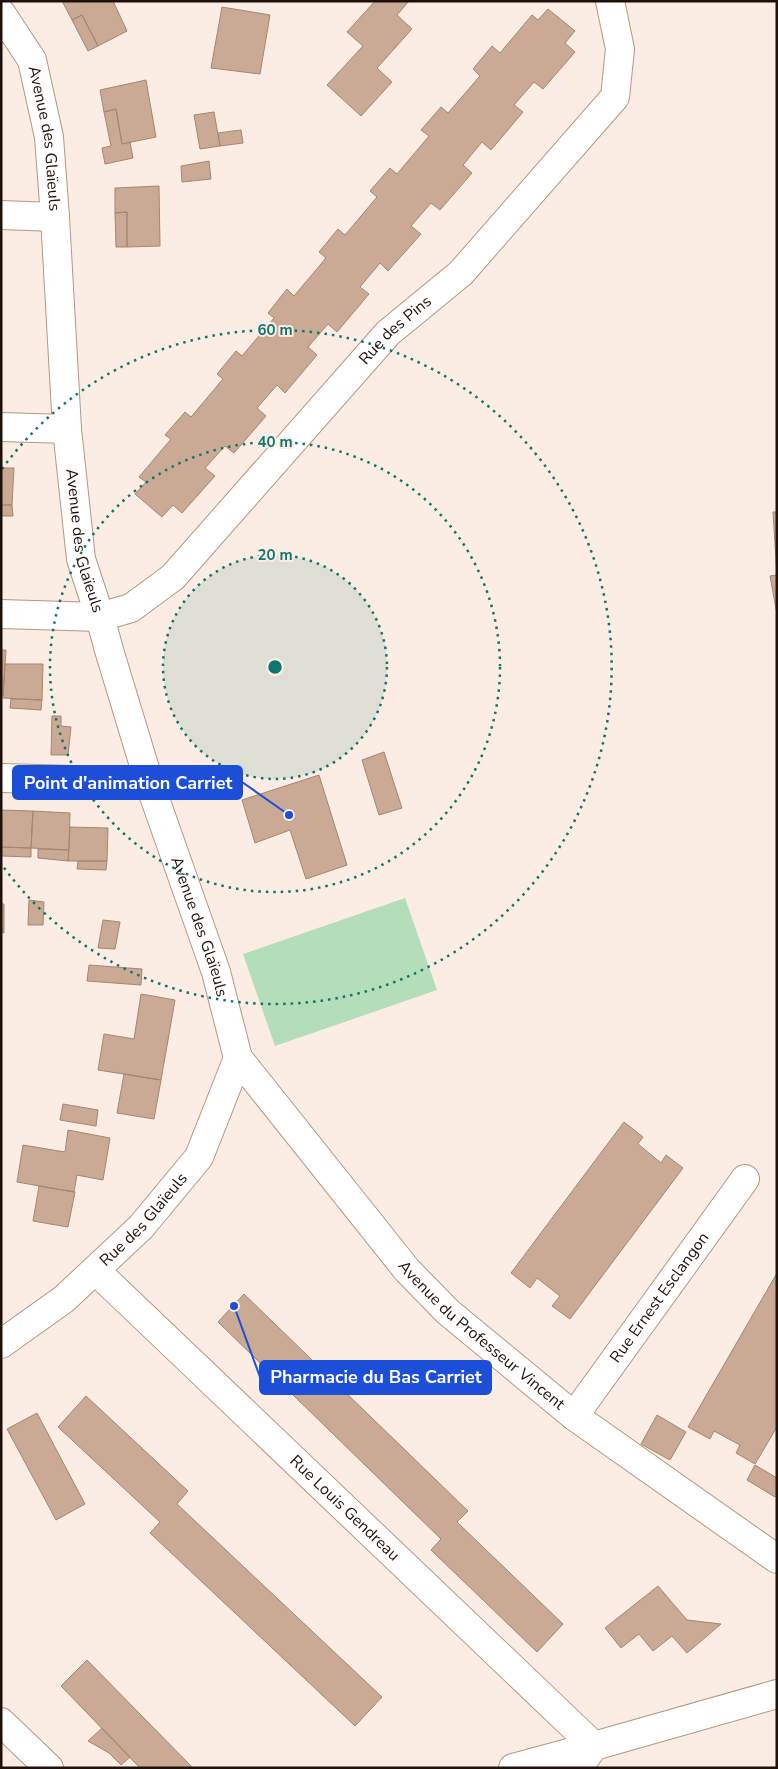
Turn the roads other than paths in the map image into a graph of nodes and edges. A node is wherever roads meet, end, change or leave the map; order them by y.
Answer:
1 (610, 1) edge
2 (1, 13) edge
3 (1, 215) edge
4 (55, 217) junction
5 (1, 427) edge
6 (67, 429) junction
7 (1, 614) edge
8 (100, 617) junction
9 (1, 778) edge
10 (149, 782) junction
11 (238, 1058) junction
12 (746, 1178) dead end
13 (95, 1270) junction
14 (1, 1344) edge
15 (574, 1416) junction
16 (777, 1559) edge
17 (777, 1694) edge
18 (1, 1722) edge
19 (586, 1757) edge
20 (49, 1768) edge
21 (513, 1768) edge

1 - 8 street, Rue des Pins
2 - 4 street, Avenue des Glaïeuls
3 - 4 street
4 - 6 street, Avenue des Glaïeuls
5 - 6 street
6 - 8 street, Avenue des Glaïeuls
7 - 8 street, Rue des Pins
8 - 10 street, Avenue des Glaïeuls
9 - 10 street
10 - 11 street, Avenue des Glaïeuls
11 - 13 street, Rue des Glaïeuls
11 - 15 street, Avenue du Professeur Vincent
12 - 15 street, Rue Ernest Esclangon
13 - 14 street, Rue des Glaïeuls
13 - 19 street, Rue Louis Gendreau
15 - 16 street, Avenue du Professeur Vincent
17 - 19 street
18 - 20 street
19 - 21 street

